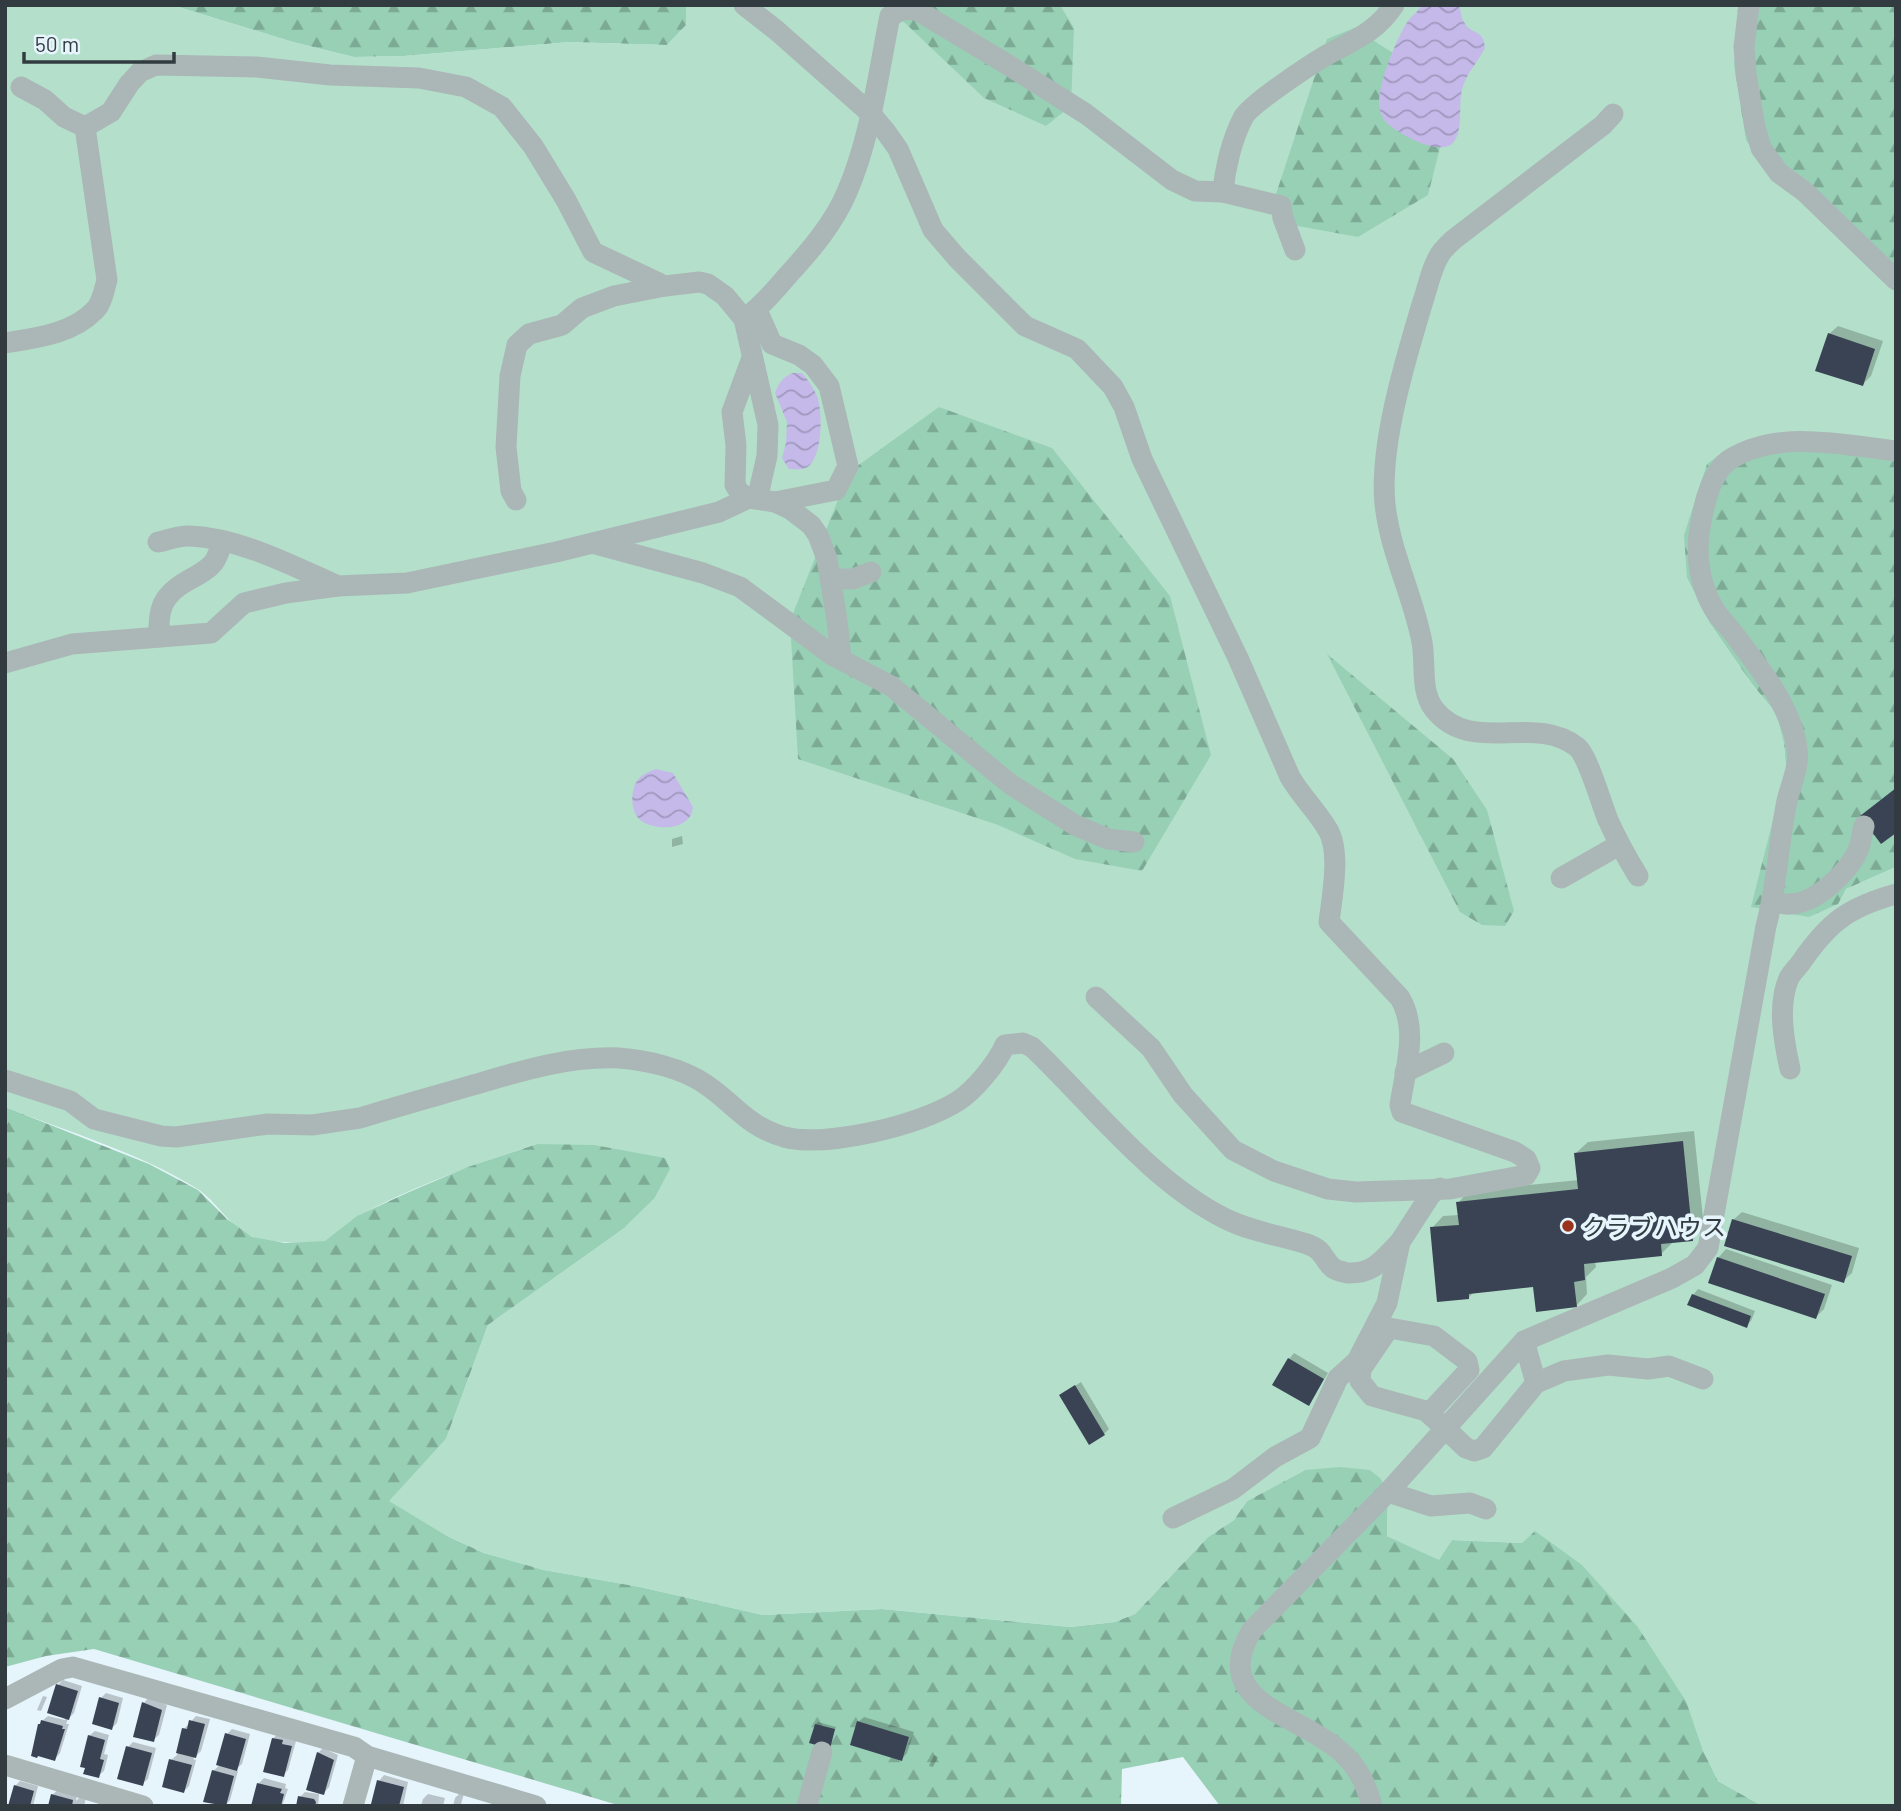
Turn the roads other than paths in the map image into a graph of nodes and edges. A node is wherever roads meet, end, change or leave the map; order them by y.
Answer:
1 (744, 5) edge
2 (1394, 5) edge
3 (1749, 5) edge
4 (21, 86) dead end
5 (870, 113) junction
6 (1613, 114) dead end
7 (85, 127) junction
8 (1223, 192) junction
9 (1295, 250) dead end
10 (1896, 280) edge
11 (665, 286) junction
12 (750, 315) junction
13 (5, 343) edge
14 (753, 356) junction
15 (1896, 451) edge
16 (749, 498) junction
17 (516, 500) dead end
18 (775, 502) junction
19 (159, 542) dead end
20 (223, 542) junction
21 (592, 543) junction
22 (871, 572) dead end
23 (830, 579) junction
24 (338, 586) junction
25 (159, 637) junction
26 (841, 659) junction
27 (5, 663) edge
28 (1864, 826) dead end
29 (1134, 842) dead end
30 (1619, 845) junction
31 (1638, 876) dead end
32 (1562, 878) dead end
33 (1896, 894) edge
34 (1773, 901) junction
35 (1096, 997) dead end
36 (1444, 1053) dead end
37 (1790, 1069) dead end
38 (1405, 1072) junction
39 (5, 1080) edge
40 (1440, 1188) junction
41 (1400, 1242) junction
42 (1363, 1274) junction
43 (1387, 1303) junction
44 (1524, 1341) junction
45 (1703, 1379) dead end
46 (1536, 1382) junction
47 (1430, 1415) junction
48 (1388, 1492) junction
49 (1486, 1509) dead end
50 (1173, 1518) dead end
51 (5, 1699) edge
52 (822, 1752) dead end
53 (367, 1756) junction
54 (5, 1765) edge
55 (143, 1806) edge
56 (353, 1806) edge
57 (536, 1806) edge
58 (807, 1806) edge
59 (1372, 1806) edge

1 - 5 street
2 - 8 street
3 - 10 street
4 - 7 street
5 - 8 street
5 - 12 street
5 - 38 street
6 - 30 street
7 - 11 street
7 - 13 street
8 - 9 street
11 - 12 street
11 - 17 street
12 - 14 street
12 - 18 street
14 - 16 street
14 - 16 street
15 - 34 street
16 - 18 street
16 - 21 street
18 - 23 street
19 - 20 street
20 - 24 street
20 - 25 street
21 - 24 street
21 - 26 street
22 - 23 street
23 - 26 street
24 - 25 street
25 - 27 street
26 - 29 street
28 - 34 street
30 - 31 street
30 - 32 street
33 - 37 street
34 - 44 street
35 - 40 street
36 - 38 street
38 - 40 street
39 - 42 street
40 - 41 street
41 - 42 street
41 - 43 street
42 - 43 street
43 - 50 street
44 - 46 street
44 - 48 street
45 - 46 street
46 - 47 street, bridge
47 - 47 street
48 - 49 street
48 - 59 street
51 - 53 street
52 - 58 street
53 - 56 street
53 - 57 street
54 - 55 street

